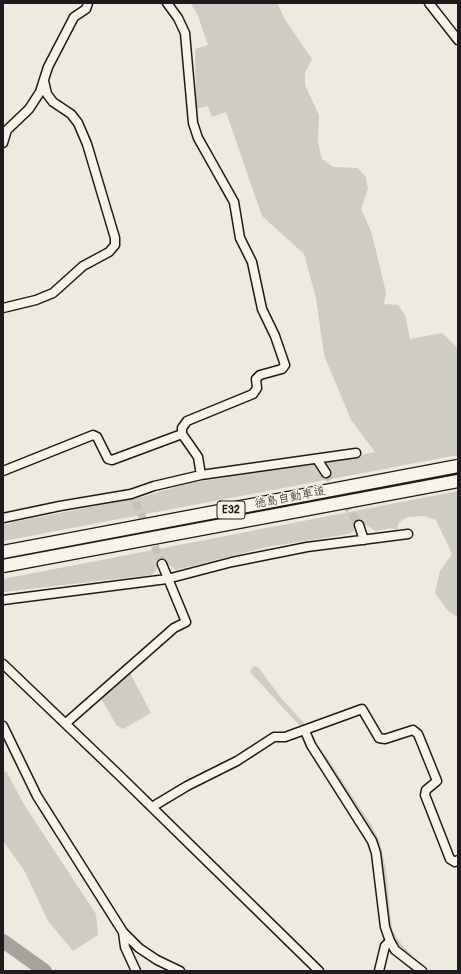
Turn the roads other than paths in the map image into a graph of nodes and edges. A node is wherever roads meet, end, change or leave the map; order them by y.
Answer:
1 (88, 3) edge
2 (167, 3) edge
3 (428, 3) edge
4 (458, 40) edge
5 (44, 81) junction
6 (3, 143) edge
7 (3, 308) edge
8 (182, 434) junction
9 (356, 453) dead end
10 (317, 459) junction
11 (458, 466) edge
12 (3, 471) edge
13 (326, 473) tunnel mouth
14 (201, 475) junction
15 (458, 481) edge
16 (131, 494) junction
17 (136, 502) tunnel mouth
18 (3, 518) edge
19 (359, 526) tunnel mouth
20 (408, 534) dead end
21 (364, 540) junction
22 (3, 552) edge
23 (162, 564) tunnel mouth
24 (3, 566) edge
25 (167, 579) junction
26 (3, 600) edge
27 (3, 664) edge
28 (66, 722) junction
29 (3, 726) edge
30 (305, 731) junction
31 (152, 808) junction
32 (458, 860) edge
33 (124, 932) junction
34 (390, 940) junction
35 (136, 971) edge
36 (180, 971) edge
37 (319, 971) edge
38 (379, 971) edge
39 (422, 971) edge

1 - 5 street
2 - 8 street
3 - 4 street
5 - 6 street
5 - 7 street
8 - 12 street
8 - 14 street
9 - 10 street
10 - 13 street
10 - 14 street
11 - 22 highway, 徳島自動車道 / E32
14 - 16 street
15 - 24 highway, 徳島自動車道 / E32
16 - 17 street
16 - 18 street
19 - 21 street
20 - 21 street
21 - 25 street
23 - 25 street
25 - 26 street
25 - 28 street
27 - 28 street
28 - 31 street
29 - 33 street
30 - 31 street
30 - 32 street
30 - 34 street
31 - 37 street
33 - 35 street
33 - 36 street
34 - 38 street
34 - 39 street

